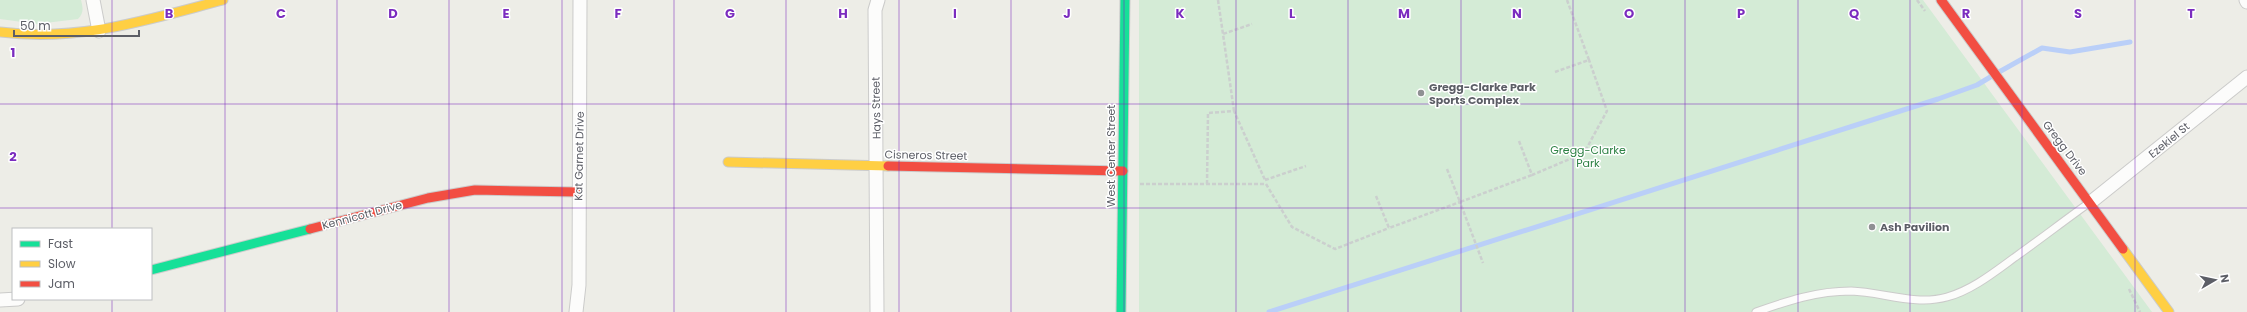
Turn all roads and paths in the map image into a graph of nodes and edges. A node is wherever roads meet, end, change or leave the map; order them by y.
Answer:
1 (93, 0) edge
2 (223, 0) edge
3 (580, 0) edge
4 (878, 0) edge
5 (1125, 0) edge
6 (1218, 0) edge
7 (1567, 0) edge
8 (1941, 0) edge
9 (1252, 24) dead end
10 (99, 31) junction
11 (0, 32) edge
12 (1223, 34) junction
13 (1589, 60) junction
14 (1555, 72) dead end
15 (2247, 77) edge
16 (1234, 111) junction
17 (1519, 142) dead end
18 (728, 162) dead end
19 (877, 166) junction
20 (1306, 166) dead end
21 (1447, 169) dead end
22 (1123, 171) junction
23 (1532, 174) junction
24 (1265, 180) junction
25 (1123, 184) junction
26 (1207, 184) junction
27 (1266, 184) junction
28 (578, 192) junction
29 (1376, 196) dead end
30 (1460, 202) junction
31 (2091, 202) junction
32 (1389, 228) junction
33 (1483, 263) dead end
34 (152, 270) edge
35 (12, 299) edge
36 (0, 300) edge
37 (576, 312) edge
38 (877, 312) edge
39 (1121, 312) edge
40 (1756, 312) edge
41 (2170, 312) edge

1 - 10 street
2 - 10 street
3 - 28 street, Kat Garnet Drive
4 - 19 street, Hays Street
5 - 22 street, West Center Street
6 - 12 path
7 - 13 path
8 - 31 street, Gregg Drive
9 - 12 path
10 - 11 street
12 - 16 path
13 - 14 path
13 - 23 path
15 - 31 street, Ezekiel St
16 - 24 path
16 - 26 path
17 - 23 path
18 - 19 street, Cisneros Street
19 - 22 street, Cisneros Street
19 - 38 street, Hays Street
20 - 24 path
21 - 30 path
22 - 25 street, West Center Street
23 - 30 path
24 - 27 path
25 - 26 path
25 - 39 street, West Center Street
26 - 27 path
27 - 32 path
28 - 34 street, Kennicott Drive
28 - 37 street, Kat Garnet Drive
29 - 32 path
30 - 32 path
30 - 33 path
31 - 40 lane
31 - 41 street, Gregg Drive
35 - 36 street

